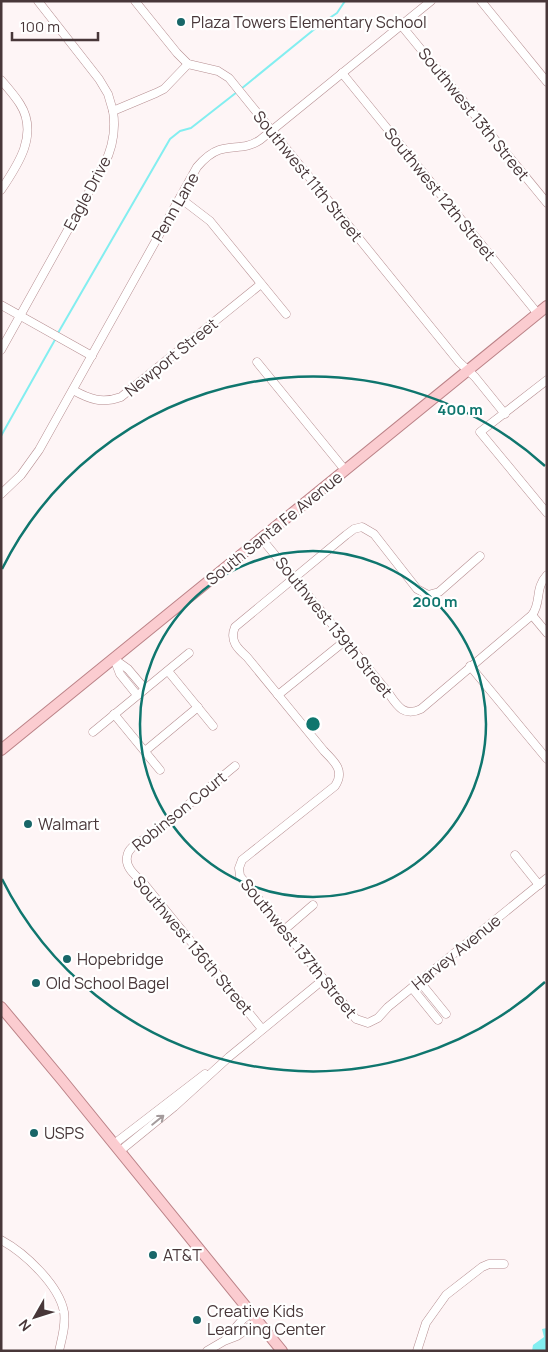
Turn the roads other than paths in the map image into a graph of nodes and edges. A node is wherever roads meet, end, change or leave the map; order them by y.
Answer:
1 (38, 1) edge
2 (135, 1) edge
3 (431, 1) edge
4 (481, 1) edge
5 (402, 25) junction
6 (188, 64) junction
7 (342, 74) junction
8 (1, 80) edge
9 (547, 82) edge
10 (113, 111) junction
11 (271, 131) junction
12 (1, 190) edge
13 (180, 198) junction
14 (547, 203) edge
15 (262, 284) junction
16 (1, 305) edge
17 (547, 306) edge
18 (286, 314) dead end
19 (538, 314) junction
20 (20, 316) junction
21 (1, 350) edge
22 (92, 356) junction
23 (257, 362) dead end
24 (468, 371) junction
25 (547, 380) edge
26 (73, 390) junction
27 (505, 414) junction
28 (345, 470) junction
29 (1, 494) edge
30 (547, 513) edge
31 (261, 538) junction
32 (480, 556) dead end
33 (547, 575) edge
34 (295, 579) junction
35 (532, 616) junction
36 (547, 632) edge
37 (346, 640) junction
38 (189, 653) dead end
39 (114, 659) junction
40 (470, 666) junction
41 (168, 670) junction
42 (145, 689) junction
43 (137, 695) junction
44 (278, 695) junction
45 (198, 707) junction
46 (114, 714) junction
47 (213, 726) dead end
48 (93, 732) dead end
49 (1, 750) edge
50 (145, 752) junction
51 (547, 758) edge
52 (235, 766) dead end
53 (160, 770) dead end
54 (515, 855) dead end
55 (127, 858) joint
56 (547, 878) edge
57 (539, 885) junction
58 (313, 905) dead end
59 (284, 930) junction
60 (324, 978) junction
61 (420, 982) junction
62 (412, 988) junction
63 (437, 1004) junction
64 (1, 1007) edge
65 (430, 1009) junction
66 (446, 1014) dead end
67 (438, 1020) dead end
68 (365, 1023) joint
69 (262, 1029) junction
70 (117, 1147) junction
71 (1, 1240) edge
72 (504, 1264) dead end
73 (251, 1313) junction
74 (258, 1321) junction
75 (224, 1341) junction
76 (59, 1351) edge
77 (207, 1351) edge
78 (282, 1351) edge
79 (417, 1351) edge

1 - 10 street, Eagle Drive
2 - 6 street
3 - 5 street, Penn Lane
4 - 9 street
5 - 7 street, Penn Lane
5 - 14 street, Southwest 13th Street
6 - 10 street
6 - 11 street, Southwest 11th Street
7 - 11 street, Penn Lane
7 - 19 street, Southwest 12th Street
8 - 12 street
10 - 20 street, Eagle Drive
11 - 13 street, Penn Lane
11 - 24 street, Southwest 11th Street
13 - 15 street
13 - 22 street, Penn Lane
15 - 18 street
15 - 26 street, Newport Street
16 - 20 street
17 - 19 main road, South Santa Fe Avenue
19 - 24 main road, South Santa Fe Avenue
20 - 21 street, Eagle Drive
20 - 22 street
22 - 26 street, Penn Lane
23 - 28 street
24 - 27 street, Southwest 11th Street
24 - 28 main road, South Santa Fe Avenue
25 - 27 street
26 - 29 street, Penn Lane
27 - 30 street
28 - 31 main road, South Santa Fe Avenue
31 - 34 street, Southwest 139th Street
31 - 39 main road, South Santa Fe Avenue
32 - 34 street
33 - 35 street
34 - 37 street, Southwest 139th Street
34 - 44 street
35 - 36 street
35 - 40 street
37 - 40 street, Southwest 139th Street
37 - 44 street
38 - 41 street
39 - 42 street
39 - 43 street
39 - 49 main road, South Santa Fe Avenue
40 - 51 street
41 - 42 street
41 - 45 street
42 - 43 street
43 - 46 street
44 - 59 street, Southwest 137th Street
45 - 47 street
45 - 50 street
46 - 48 street
46 - 50 street
50 - 53 street
52 - 55 street, Robinson Court
54 - 57 street
55 - 69 street, Southwest 136th Street
56 - 57 street, Harvey Avenue
57 - 61 street, Harvey Avenue
58 - 59 street
59 - 60 street, Southwest 137th Street
60 - 68 street, Southwest 137th Street
60 - 69 street
61 - 62 street, Harvey Avenue
61 - 63 street
62 - 65 street
62 - 68 street, Harvey Avenue
63 - 65 street
63 - 66 street
64 - 70 main road
65 - 67 street
69 - 70 street
70 - 73 main road
71 - 76 street
72 - 79 street
73 - 74 main road
73 - 75 street
74 - 75 street
74 - 78 main road
75 - 77 street

